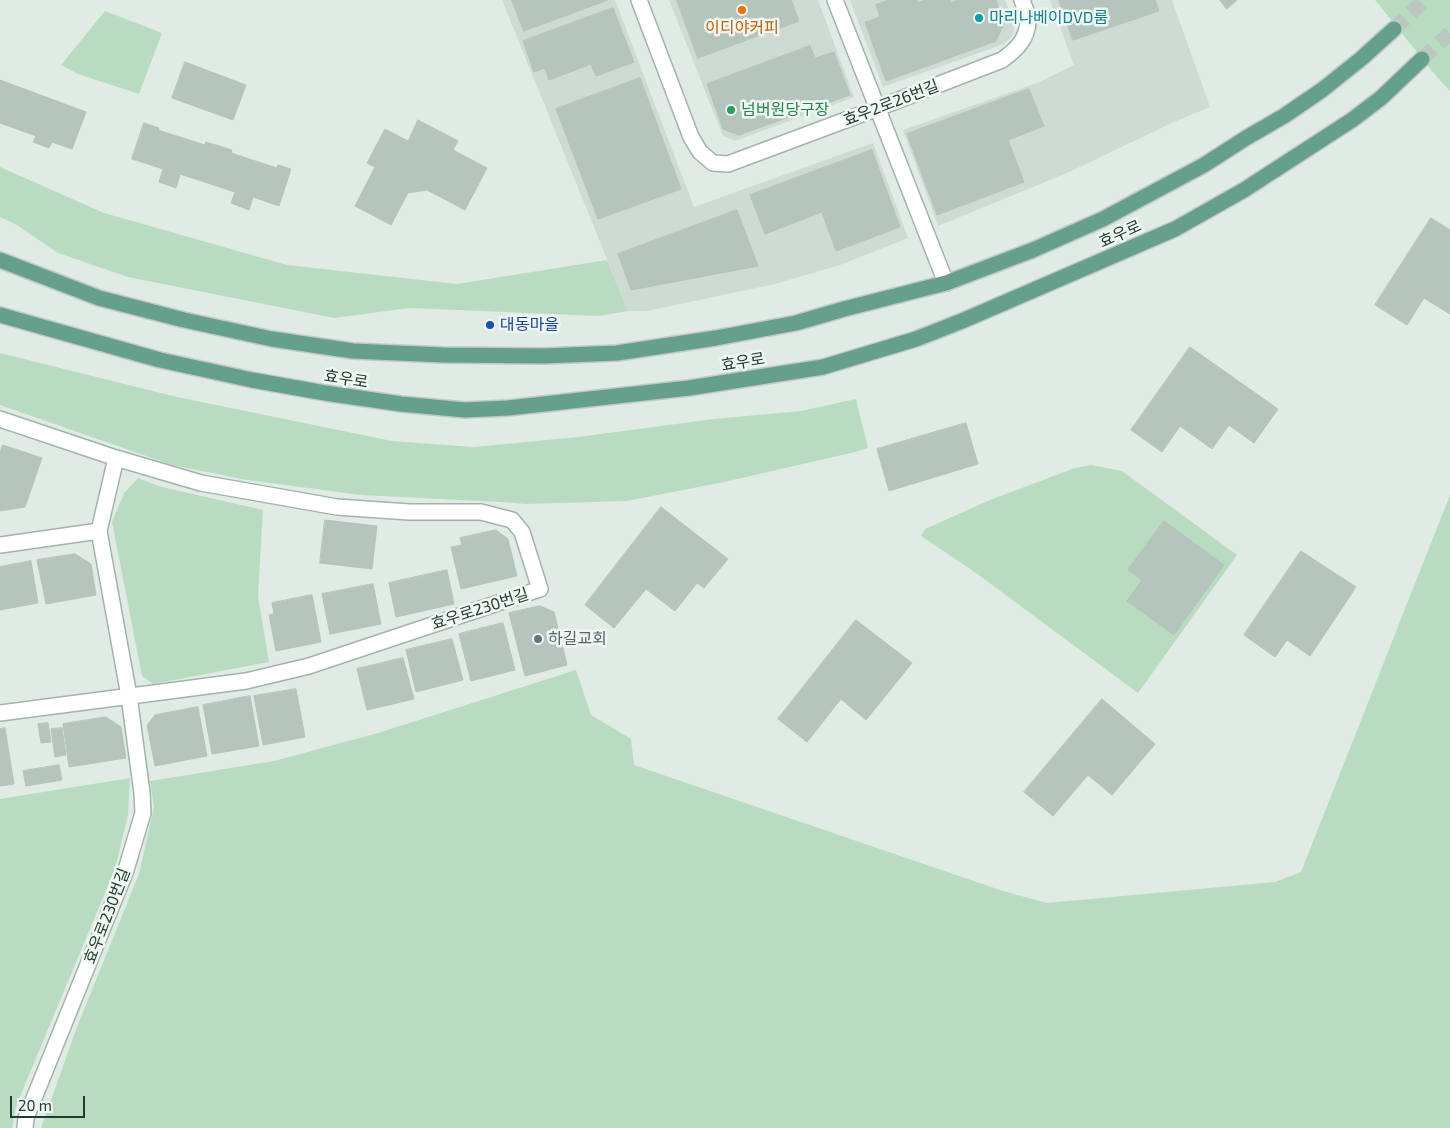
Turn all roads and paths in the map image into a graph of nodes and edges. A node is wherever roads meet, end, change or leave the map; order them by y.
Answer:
1 (639, 0) edge
2 (835, 0) edge
3 (1022, 0) edge
4 (1394, 29) tunnel mouth
5 (1422, 59) tunnel mouth
6 (878, 108) junction
7 (0, 260) edge
8 (946, 283) junction
9 (0, 315) edge
10 (0, 419) edge
11 (116, 458) junction
12 (99, 531) junction
13 (0, 545) edge
14 (129, 696) junction
15 (0, 712) edge
16 (25, 1128) edge

1 - 6 street, 효우2로26번길
2 - 6 street
3 - 6 street, 효우2로26번길
4 - 8 main road, 효우로
5 - 9 main road, 효우로
6 - 8 street
7 - 8 main road, 효우로
10 - 11 street, 효우로230번길
11 - 12 street, 효우로230번길
11 - 14 street, 효우로230번길
12 - 13 street
12 - 14 street, 효우로230번길
14 - 15 street, 효우로230번길
14 - 16 street, 효우로230번길

